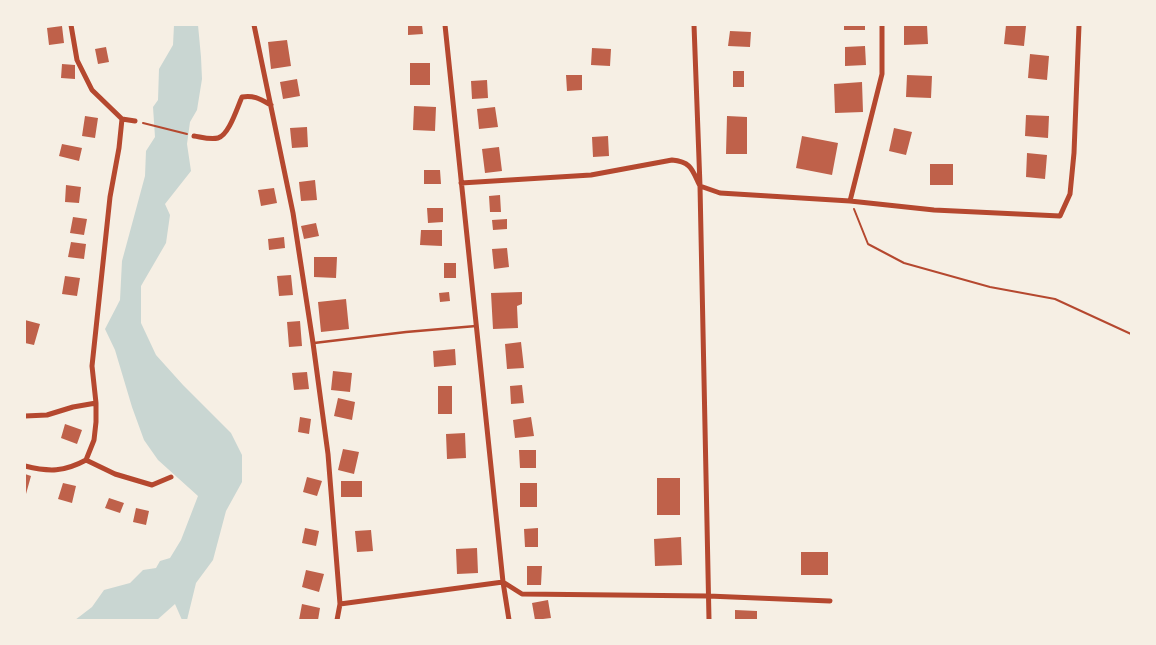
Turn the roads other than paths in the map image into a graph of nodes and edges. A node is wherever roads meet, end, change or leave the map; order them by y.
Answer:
1 (71, 25) edge
2 (254, 25) edge
3 (445, 25) edge
4 (694, 25) edge
5 (882, 25) edge
6 (1079, 25) edge
7 (271, 105) junction
8 (122, 119) junction
9 (136, 121) road end
10 (194, 136) road end
11 (461, 183) junction
12 (700, 186) junction
13 (850, 201) junction
14 (476, 326) junction
15 (313, 343) junction
16 (96, 402) junction
17 (25, 416) edge
18 (86, 460) junction
19 (25, 466) edge
20 (170, 477) dead end
21 (502, 582) junction
22 (708, 596) junction
23 (830, 601) dead end
24 (340, 604) junction
25 (337, 620) edge
26 (509, 620) edge
27 (709, 620) edge

1 - 8 street
2 - 7 street
3 - 11 street
4 - 12 street
5 - 13 street
6 - 13 street
7 - 10 street
7 - 15 street
8 - 9 street
8 - 16 street
11 - 12 street
11 - 14 street
12 - 13 street
12 - 22 street
14 - 15 lane
14 - 21 street
15 - 24 street
16 - 17 street
16 - 18 street
18 - 19 street
18 - 20 street
21 - 22 street
21 - 24 street
21 - 26 street
22 - 23 street
22 - 27 street
24 - 25 street

